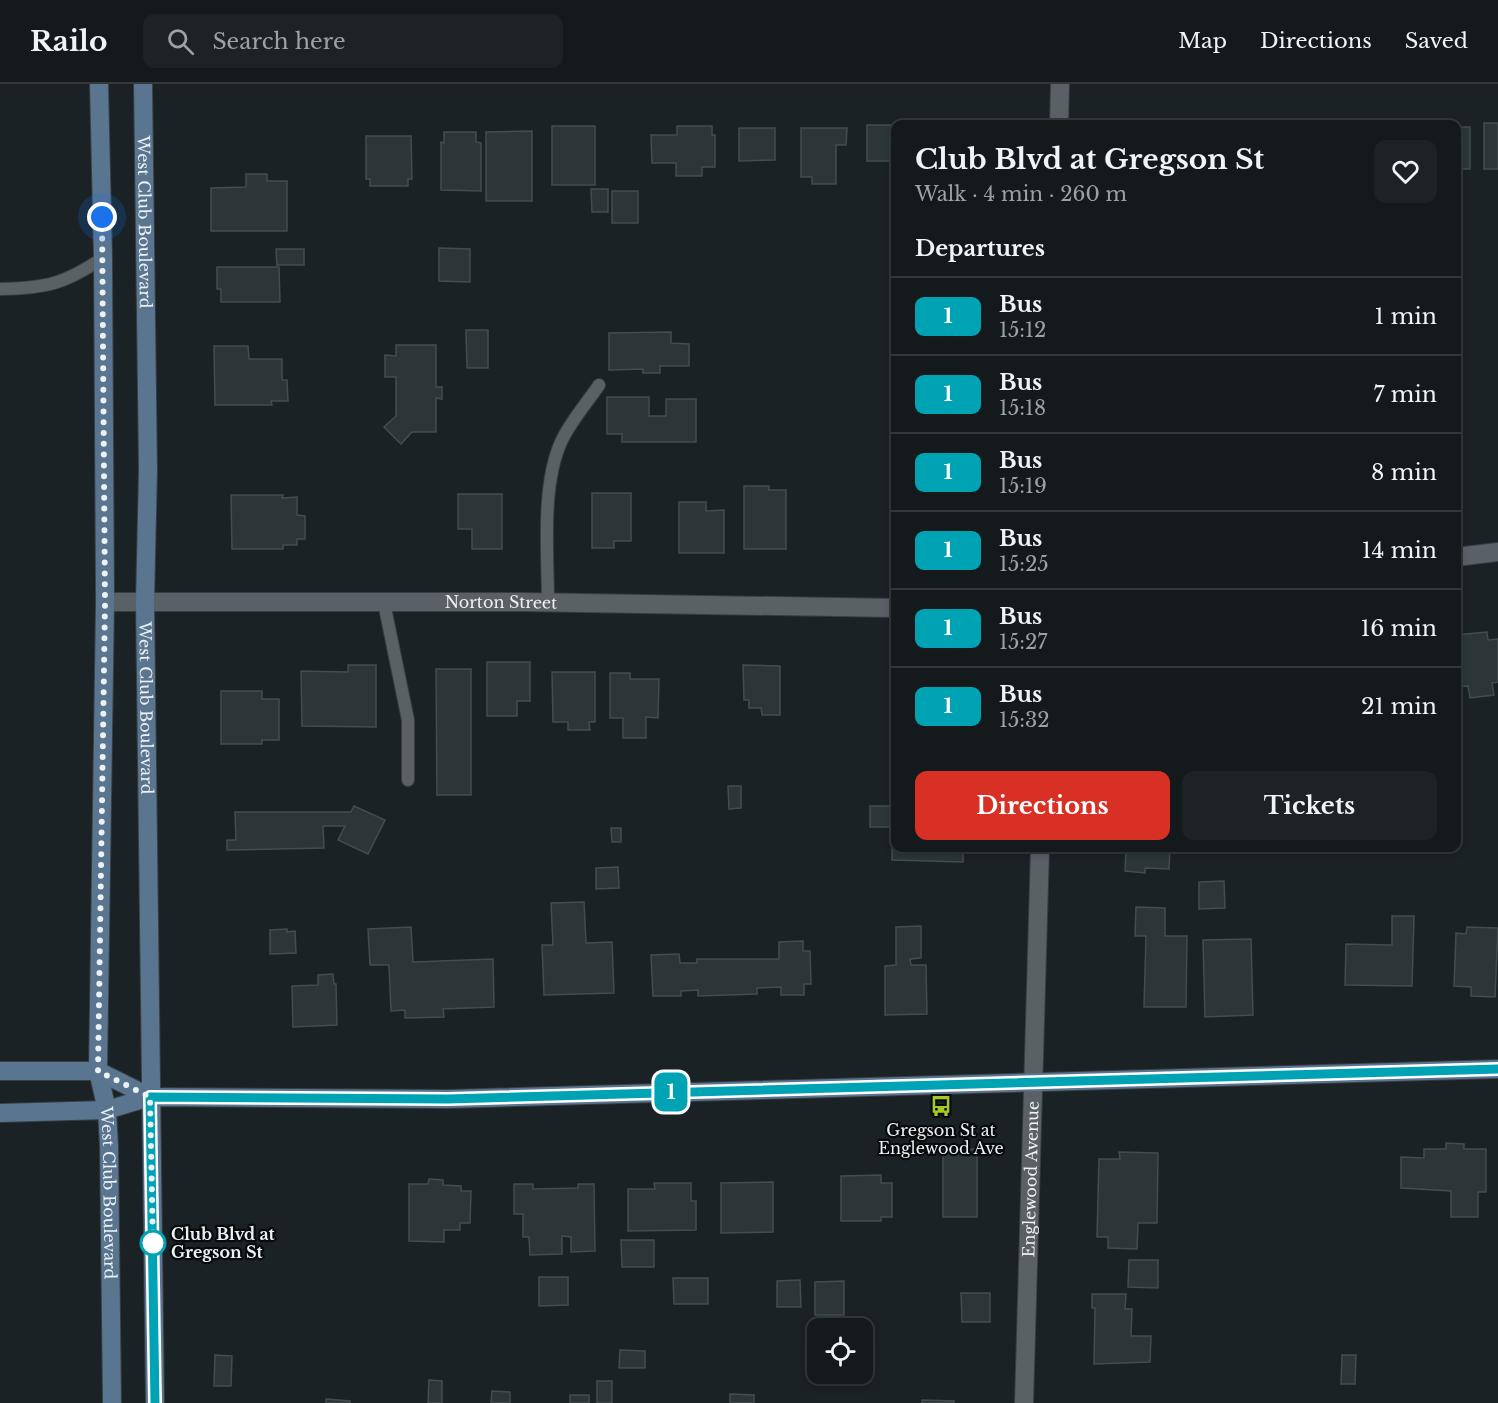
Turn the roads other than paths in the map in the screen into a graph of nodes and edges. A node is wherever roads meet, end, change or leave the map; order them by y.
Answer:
1 (99, 84) edge
2 (143, 84) edge
3 (1060, 84) edge
4 (1059, 120) edge
5 (104, 258) junction
6 (0, 289) edge
7 (599, 385) dead end
8 (1498, 552) edge
9 (1461, 556) edge
10 (105, 602) junction
11 (145, 602) junction
12 (384, 603) junction
13 (548, 603) junction
14 (891, 608) edge
15 (408, 780) dead end
16 (1040, 852) edge
17 (1498, 1069) edge
18 (0, 1071) edge
19 (98, 1071) junction
20 (1035, 1082) junction
21 (150, 1097) junction
22 (107, 1110) junction
23 (0, 1113) edge
24 (112, 1403) edge
25 (155, 1403) edge
26 (1024, 1403) edge

1 - 5 main road, West Club Boulevard
2 - 11 main road, West Club Boulevard
3 - 4 street
5 - 6 lane
5 - 10 main road, West Club Boulevard
7 - 13 lane
8 - 9 street
10 - 11 street, Norton Street
10 - 19 main road, West Club Boulevard
11 - 12 street, Norton Street
11 - 21 main road, West Club Boulevard
12 - 13 street, Norton Street
12 - 15 lane
13 - 14 street, Norton Street
16 - 20 street, Englewood Avenue
17 - 20 main road
18 - 19 main road
19 - 21 main road
19 - 22 main road, West Club Boulevard
20 - 21 main road
20 - 26 street, Englewood Avenue
21 - 22 main road
21 - 25 main road, West Club Boulevard
22 - 23 main road
22 - 24 main road, West Club Boulevard

